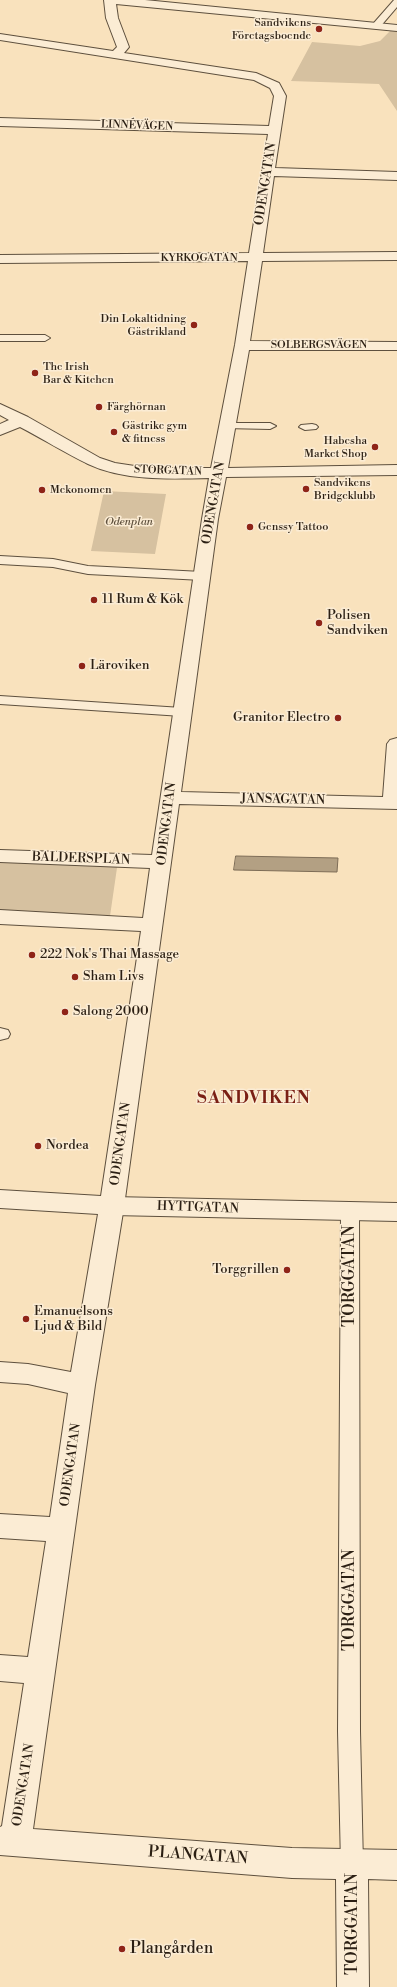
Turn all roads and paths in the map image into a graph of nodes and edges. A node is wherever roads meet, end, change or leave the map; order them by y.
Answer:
1 (110, 0) edge
2 (397, 2) edge
3 (376, 26) junction
4 (397, 28) edge
5 (0, 37) edge
6 (116, 55) junction
7 (0, 122) edge
8 (274, 130) junction
9 (267, 172) junction
10 (397, 176) edge
11 (397, 256) edge
12 (255, 257) junction
13 (0, 259) edge
14 (0, 338) edge
15 (45, 338) dead end
16 (242, 345) junction
17 (397, 346) edge
18 (0, 409) edge
19 (22, 420) junction
20 (228, 426) junction
21 (270, 426) dead end
22 (0, 430) edge
23 (397, 470) edge
24 (219, 472) junction
25 (0, 560) edge
26 (202, 576) junction
27 (0, 700) edge
28 (182, 712) junction
29 (397, 744) edge
30 (170, 798) junction
31 (395, 802) edge
32 (0, 856) edge
33 (162, 862) junction
34 (0, 917) edge
35 (152, 925) junction
36 (0, 1199) edge
37 (112, 1206) junction
38 (350, 1212) junction
39 (397, 1212) edge
40 (0, 1372) edge
41 (82, 1385) junction
42 (0, 1526) edge
43 (62, 1530) junction
44 (0, 1668) edge
45 (41, 1671) junction
46 (8, 1841) edge
47 (352, 1865) junction
48 (397, 1865) edge
49 (353, 1987) edge

1 - 3 street
1 - 6 street
2 - 3 lane
3 - 4 street
5 - 6 street, ODENGATAN
6 - 8 street, ODENGATAN
7 - 8 street, LINNÉVÄGEN
8 - 9 street, ODENGATAN
9 - 10 street
9 - 12 street, ODENGATAN
11 - 12 street, KYRKOGATAN
12 - 13 street, KYRKOGATAN
12 - 16 street, ODENGATAN
14 - 15 lane
16 - 17 street, SOLBERGSVÄGEN
16 - 20 street, ODENGATAN
18 - 19 street, STORGATAN
19 - 22 street
19 - 24 street, STORGATAN
20 - 21 lane
20 - 24 street, ODENGATAN
23 - 24 street, STORGATAN
24 - 26 street, ODENGATAN
25 - 26 lane
26 - 28 street, ODENGATAN
27 - 28 lane
28 - 30 street, ODENGATAN
29 - 31 street
30 - 31 street, JANSAGATAN
30 - 33 street, ODENGATAN
32 - 33 street, BALDERSPLAN
33 - 35 street, ODENGATAN
34 - 35 street
35 - 37 street, ODENGATAN
36 - 37 street, HYTTGATAN
37 - 38 street, HYTTGATAN
37 - 41 street, ODENGATAN
38 - 39 street, HYTTGATAN
38 - 47 lane, TORGGATAN
40 - 41 street
41 - 43 street, ODENGATAN
42 - 43 street
43 - 45 street, ODENGATAN
44 - 45 street
45 - 46 street, ODENGATAN
46 - 47 street, PLANGATAN
47 - 48 street, PLANGATAN
47 - 49 street, TORGGATAN

